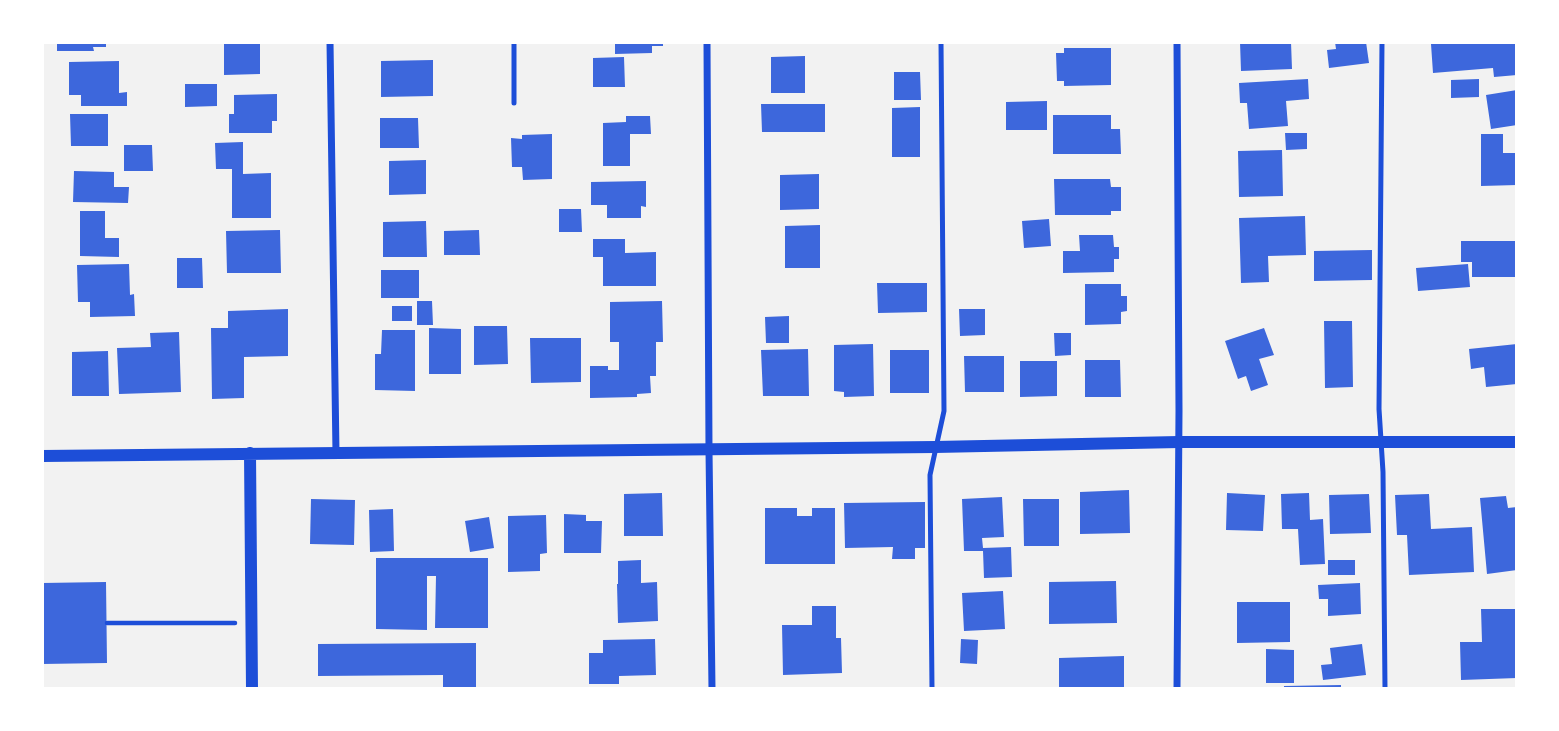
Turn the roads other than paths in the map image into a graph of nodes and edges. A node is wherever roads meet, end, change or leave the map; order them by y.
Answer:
1 (330, 42) edge
2 (514, 42) edge
3 (707, 42) edge
4 (941, 42) edge
5 (1177, 42) edge
6 (1382, 42) edge
7 (514, 103) dead end
8 (1179, 442) junction
9 (1381, 442) junction
10 (1517, 442) edge
11 (935, 447) junction
12 (709, 450) junction
13 (250, 453) junction
14 (336, 453) junction
15 (42, 456) edge
16 (252, 689) edge
17 (712, 689) edge
18 (932, 689) edge
19 (1177, 689) edge
20 (1385, 689) edge

1 - 14 street
2 - 7 lane
3 - 12 street
4 - 11 lane
5 - 8 street
6 - 9 lane
8 - 9 street
8 - 11 street
8 - 19 street
9 - 10 street
9 - 20 lane
11 - 12 street
11 - 18 lane
12 - 14 street
12 - 17 street
13 - 14 street
13 - 15 street
13 - 16 street

